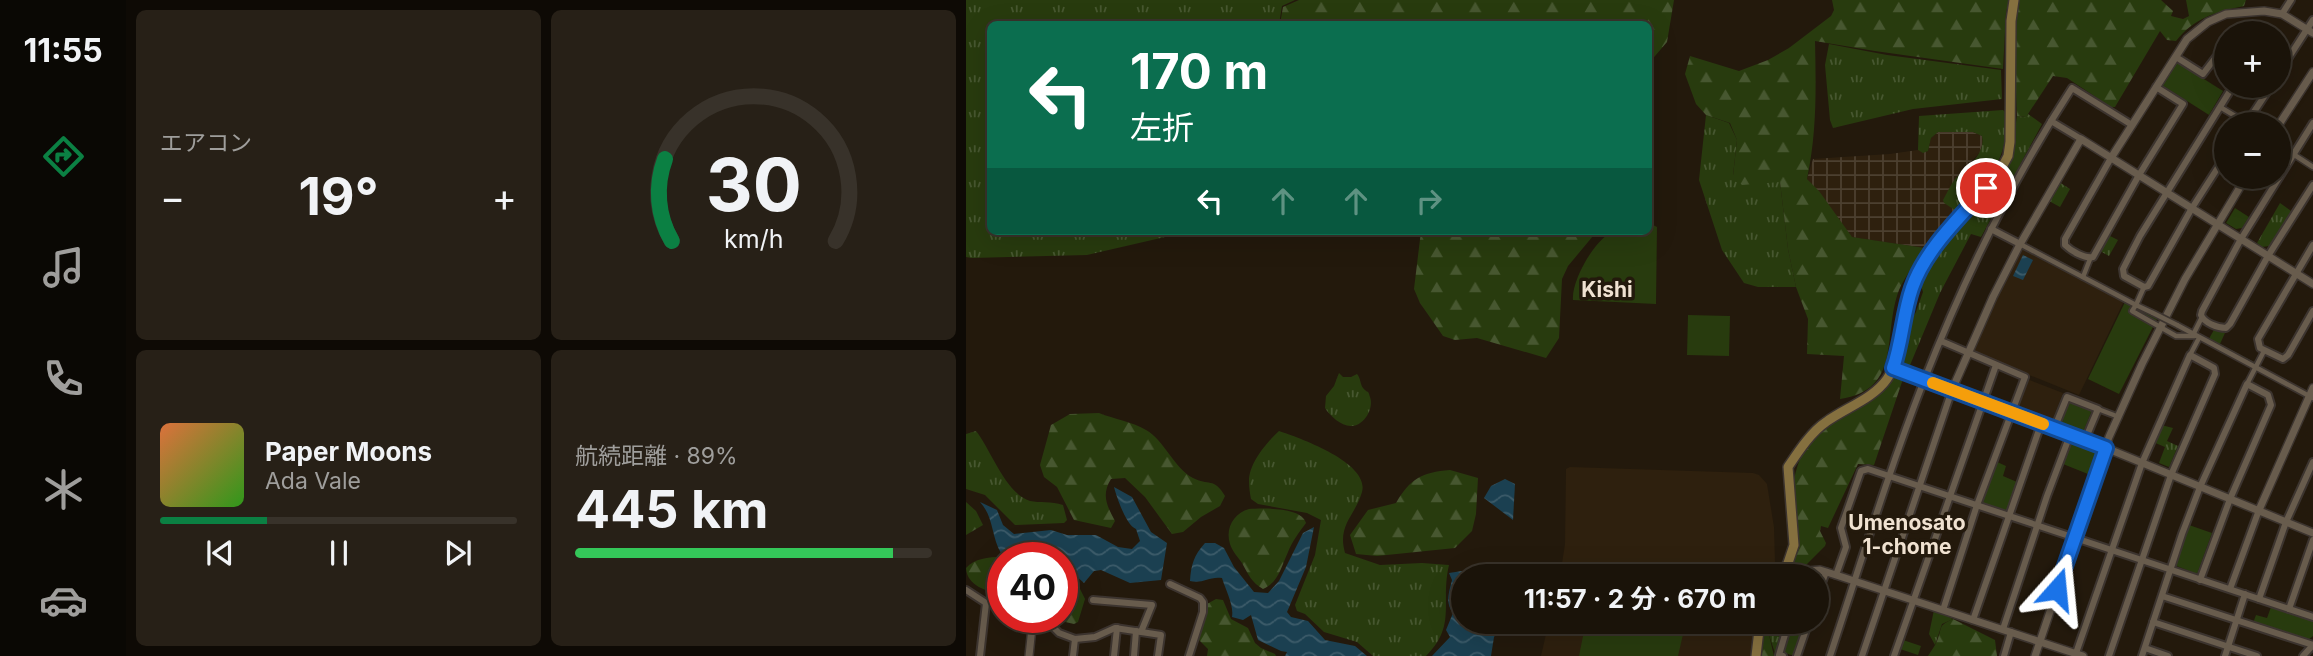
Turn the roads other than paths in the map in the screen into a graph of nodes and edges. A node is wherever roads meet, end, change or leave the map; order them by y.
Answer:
1 (2014, 0) edge
2 (2291, 0) edge
3 (2282, 14) junction
4 (2313, 20) edge
5 (2310, 32) edge
6 (2291, 55) edge
7 (2176, 57) junction
8 (2214, 60) edge
9 (2313, 72) edge
10 (2156, 87) junction
11 (2226, 98) edge
12 (2220, 107) junction
13 (2228, 112) edge
14 (2287, 112) edge
15 (2051, 121) junction
16 (2313, 123) edge
17 (2132, 125) junction
18 (2081, 139) junction
19 (2293, 154) junction
20 (2111, 158) junction
21 (2313, 167) edge
22 (2214, 174) edge
23 (2139, 175) junction
24 (2313, 185) edge
25 (2239, 189) edge
26 (2166, 192) junction
27 (2192, 208) junction
28 (2217, 224) junction
29 (1991, 229) junction
30 (2241, 239) junction
31 (2020, 244) junction
32 (2313, 245) edge
33 (2268, 256) junction
34 (2090, 259) junction
35 (2295, 273) junction
36 (2082, 277) junction
37 (2313, 284) edge
38 (2144, 287) junction
39 (2136, 305) junction
40 (2313, 311) edge
41 (2202, 317) junction
42 (2161, 327) junction
43 (2196, 336) junction
44 (1941, 341) junction
45 (2264, 351) junction
46 (1968, 353) junction
47 (2190, 355) junction
48 (1996, 365) junction
49 (2255, 367) junction
50 (1893, 368) junction
51 (1924, 380) junction
52 (2247, 384) junction
53 (1952, 390) junction
54 (2312, 394) edge
55 (1983, 402) junction
56 (2098, 409) junction
57 (2012, 413) junction
58 (2119, 417) junction
59 (2041, 424) junction
60 (2054, 429) junction
61 (2070, 435) junction
62 (2085, 440) junction
63 (2106, 448) junction
64 (2313, 462) edge
65 (2142, 463) junction
66 (2171, 475) junction
67 (1890, 476) junction
68 (1920, 486) junction
69 (2200, 487) junction
70 (1950, 496) junction
71 (2230, 499) junction
72 (1977, 505) junction
73 (2259, 510) junction
74 (2007, 515) junction
75 (2286, 522) junction
76 (2038, 525) junction
77 (2313, 533) edge
78 (2074, 538) junction
79 (2313, 540) edge
80 (2110, 550) junction
81 (2141, 560) junction
82 (1787, 564) edge
83 (2171, 570) junction
84 (1829, 573) edge
85 (1836, 575) junction
86 (2200, 580) junction
87 (1855, 581) junction
88 (1170, 584) dead end
89 (2230, 589) junction
90 (966, 590) edge
91 (1884, 590) junction
92 (2245, 594) junction
93 (2162, 596) junction
94 (2259, 599) junction
95 (1093, 600) dead end
96 (1913, 600) junction
97 (986, 603) joint
98 (2289, 609) junction
99 (1943, 610) junction
100 (2313, 617) edge
101 (1973, 620) junction
102 (2236, 620) junction
103 (2153, 622) junction
104 (1117, 628) junction
105 (1138, 631) junction
106 (2007, 631) junction
107 (1031, 633) edge
108 (1063, 633) edge
109 (1759, 634) edge
110 (1785, 634) edge
111 (1805, 634) edge
112 (1074, 639) junction
113 (2040, 642) junction
114 (2313, 645) edge
115 (2228, 646) junction
116 (2145, 648) junction
117 (2078, 655) edge
118 (980, 656) edge
119 (1029, 656) edge
120 (1073, 656) edge
121 (1114, 656) edge
122 (1133, 656) edge
123 (1158, 656) edge
124 (1189, 656) edge
125 (1756, 656) edge
126 (1783, 656) edge
127 (1797, 656) edge
128 (1830, 656) edge
129 (1862, 656) edge
130 (1894, 656) edge
131 (2004, 656) edge
132 (2035, 656) edge
133 (2109, 656) edge
134 (2142, 656) edge
135 (2168, 656) edge
136 (2225, 656) edge
137 (2257, 656) edge
138 (2303, 656) edge

1 - 50 main road
2 - 3 street
3 - 5 street
3 - 7 street
4 - 5 street
5 - 6 street
7 - 8 street
7 - 10 street
9 - 14 street
10 - 17 street
10 - 23 street
11 - 12 street
12 - 13 street
12 - 26 street
15 - 17 street
15 - 18 street
15 - 29 street
16 - 19 street
17 - 20 street
18 - 20 street
18 - 31 street
19 - 21 street
19 - 30 street
20 - 23 street
20 - 34 street
22 - 27 street
23 - 26 street
23 - 34 street
24 - 33 street
25 - 28 street
26 - 27 street
26 - 38 street
27 - 28 street
27 - 38 street
28 - 30 street
28 - 42 street
29 - 31 street
29 - 44 street
30 - 33 street
30 - 41 street
31 - 36 street
31 - 46 street
32 - 35 street
33 - 35 street
33 - 41 street
34 - 36 street
35 - 37 street
35 - 45 street
36 - 39 street
38 - 39 street
39 - 42 street
39 - 43 street, bridge
40 - 45 street
41 - 43 street
42 - 43 street
42 - 58 street
43 - 47 street
43 - 49 street
44 - 46 street
44 - 51 street
45 - 49 street
46 - 48 street
46 - 53 street
47 - 65 street
47 - 66 street
48 - 55 street
48 - 57 street
49 - 52 street
49 - 54 street
50 - 51 street
50 - 82 main road
51 - 53 street
51 - 67 street
52 - 69 street
52 - 71 street
53 - 55 street
53 - 68 street
54 - 73 street
55 - 57 street
55 - 70 street
56 - 58 street
56 - 60 street
56 - 62 street
57 - 59 street
57 - 72 street
58 - 63 street
59 - 60 street
59 - 74 street
60 - 61 street
61 - 62 street
61 - 76 street
62 - 63 street
63 - 65 street
63 - 78 street
64 - 75 street
65 - 66 street
65 - 80 street
66 - 69 street
66 - 81 street
67 - 68 street
67 - 85 street
67 - 87 street
68 - 70 street
68 - 91 street
69 - 71 street
69 - 83 street
70 - 72 street
70 - 96 street
71 - 73 street
71 - 86 street
72 - 74 street
72 - 99 street
73 - 75 street
73 - 89 street
74 - 76 street
74 - 101 street
75 - 77 street
75 - 94 street
76 - 78 street
76 - 106 street
78 - 80 street
78 - 113 street
79 - 98 street
80 - 81 street
80 - 117 street
81 - 83 street
81 - 133 street
83 - 86 street
83 - 93 street
84 - 85 street
85 - 87 street
86 - 89 street
87 - 91 street
87 - 128 street
88 - 124 street
89 - 92 street
90 - 97 street
91 - 96 street
91 - 129 street
92 - 94 street
92 - 102 street
93 - 102 street
93 - 103 street
94 - 98 street
95 - 105 street
96 - 99 street
96 - 130 street
97 - 118 street
98 - 100 street
99 - 101 street
101 - 106 street
102 - 114 street
102 - 115 street
103 - 115 street
103 - 116 street
104 - 105 street
104 - 112 street
104 - 121 street
105 - 122 street
105 - 123 street
106 - 113 street
106 - 131 street
107 - 119 street
108 - 112 street
109 - 125 main road
110 - 126 street
111 - 127 street
112 - 120 street
113 - 117 street
113 - 132 street
114 - 138 street
115 - 136 street
115 - 137 street
116 - 134 street
116 - 135 street

